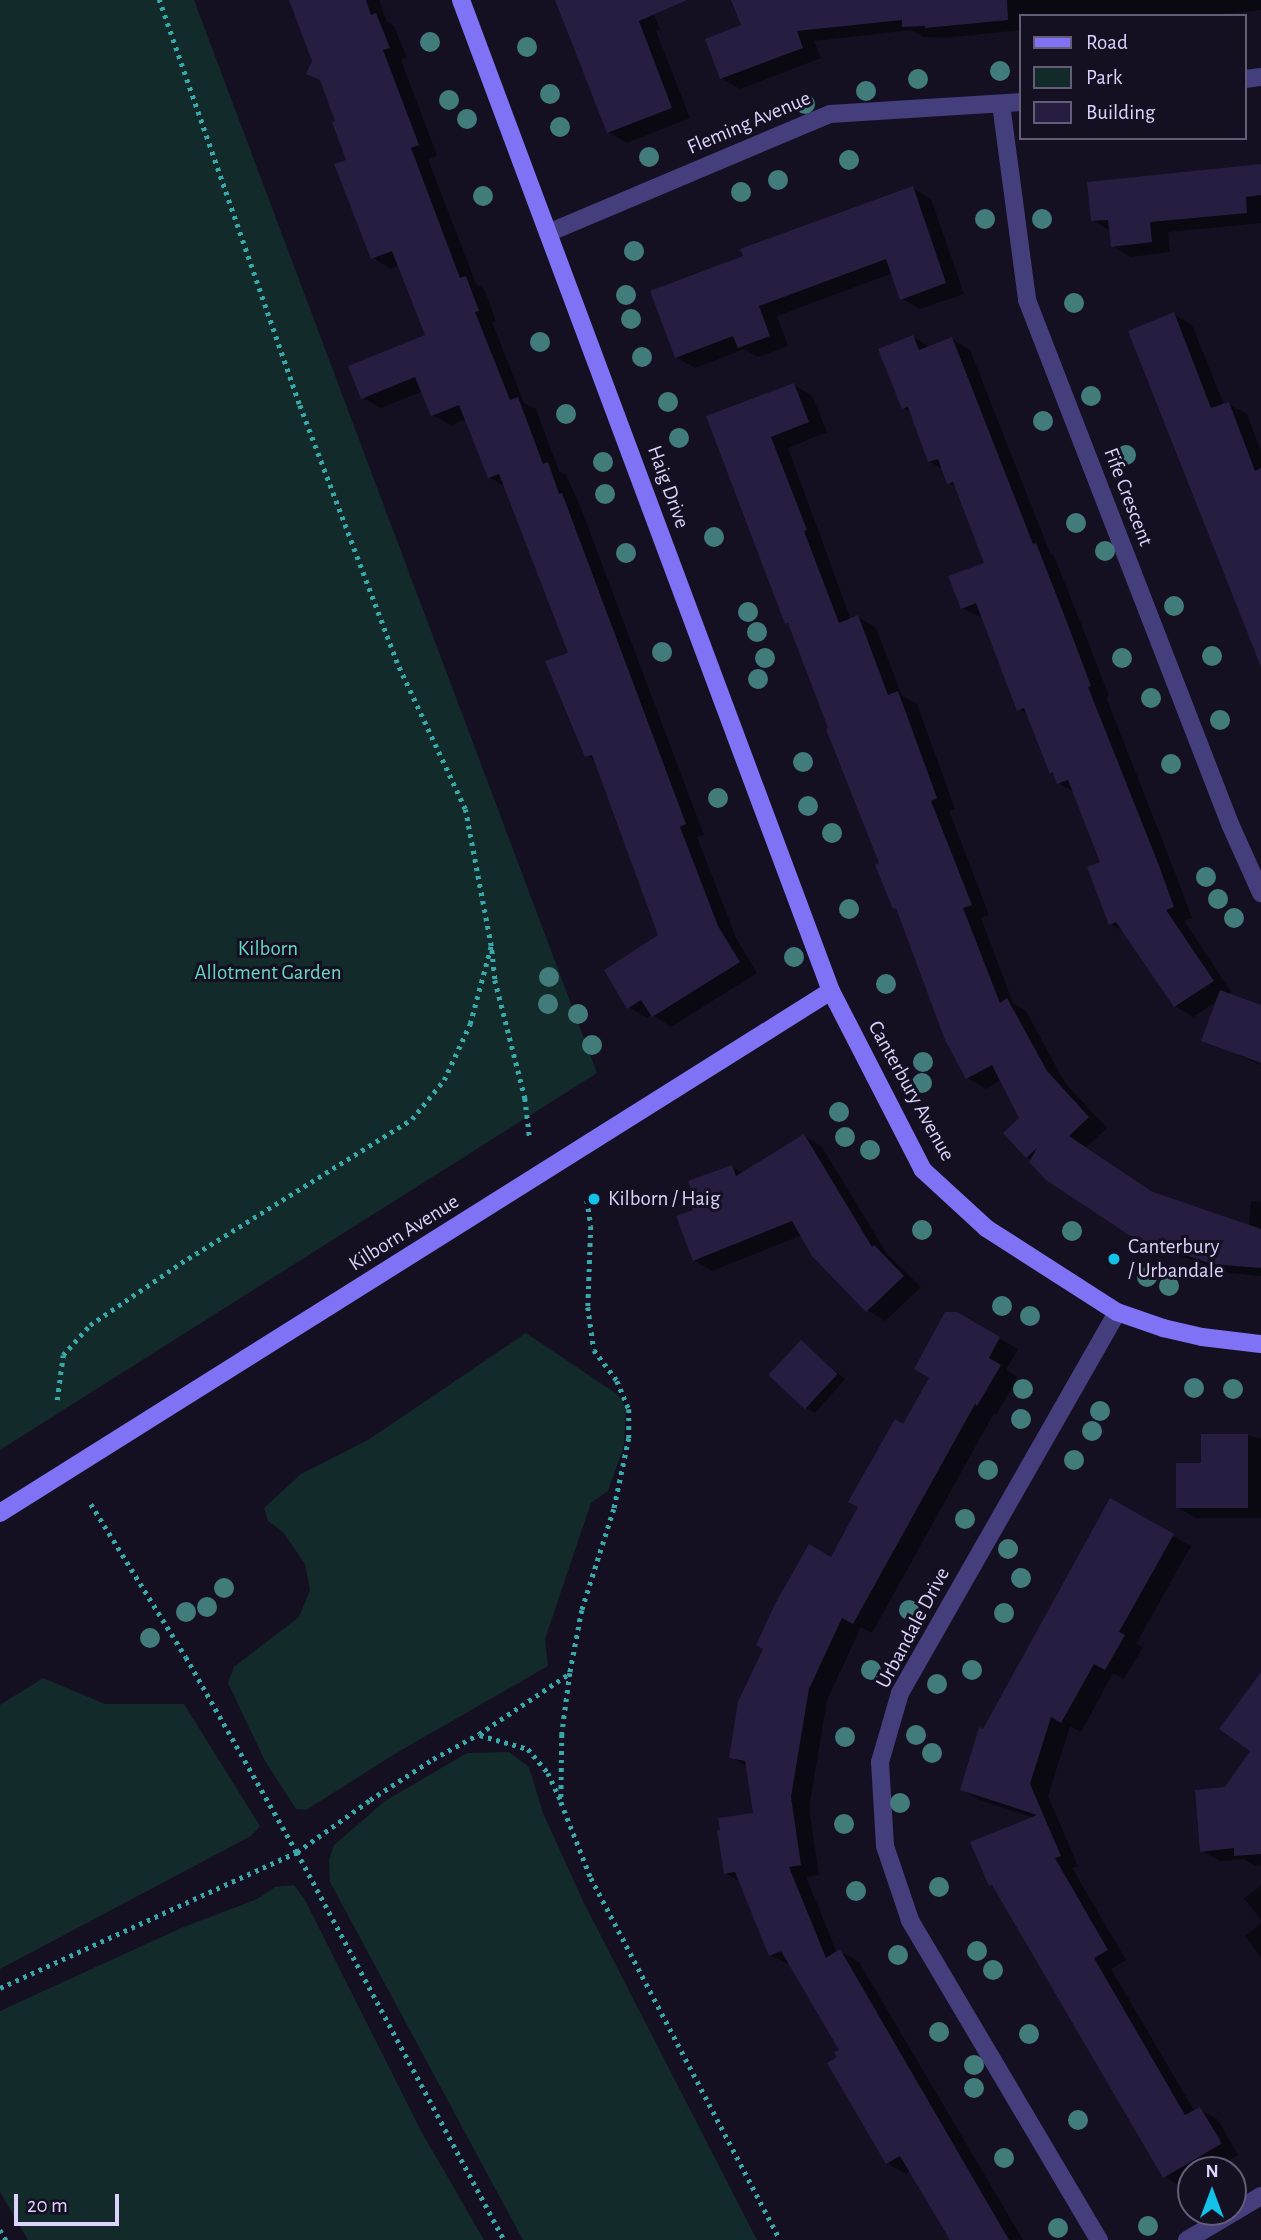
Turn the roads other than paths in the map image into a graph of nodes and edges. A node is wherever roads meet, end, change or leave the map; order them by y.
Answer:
1 (461, 0) edge
2 (1020, 102) edge
3 (1001, 104) junction
4 (548, 233) junction
5 (1261, 893) edge
6 (831, 990) junction
7 (1117, 1312) junction
8 (1261, 1344) edge
9 (0, 1513) edge
10 (1261, 2196) edge
11 (1098, 2240) edge
12 (1187, 2240) edge

1 - 4 street, Haig Drive
2 - 3 street, Fleming Avenue
3 - 4 street, Fleming Avenue
3 - 5 street, Fife Crescent
4 - 6 street, Haig Drive
6 - 7 street, Canterbury Avenue
6 - 9 street, Kilborn Avenue
7 - 8 street, Canterbury Avenue
7 - 11 street, Urbandale Drive
10 - 12 street

